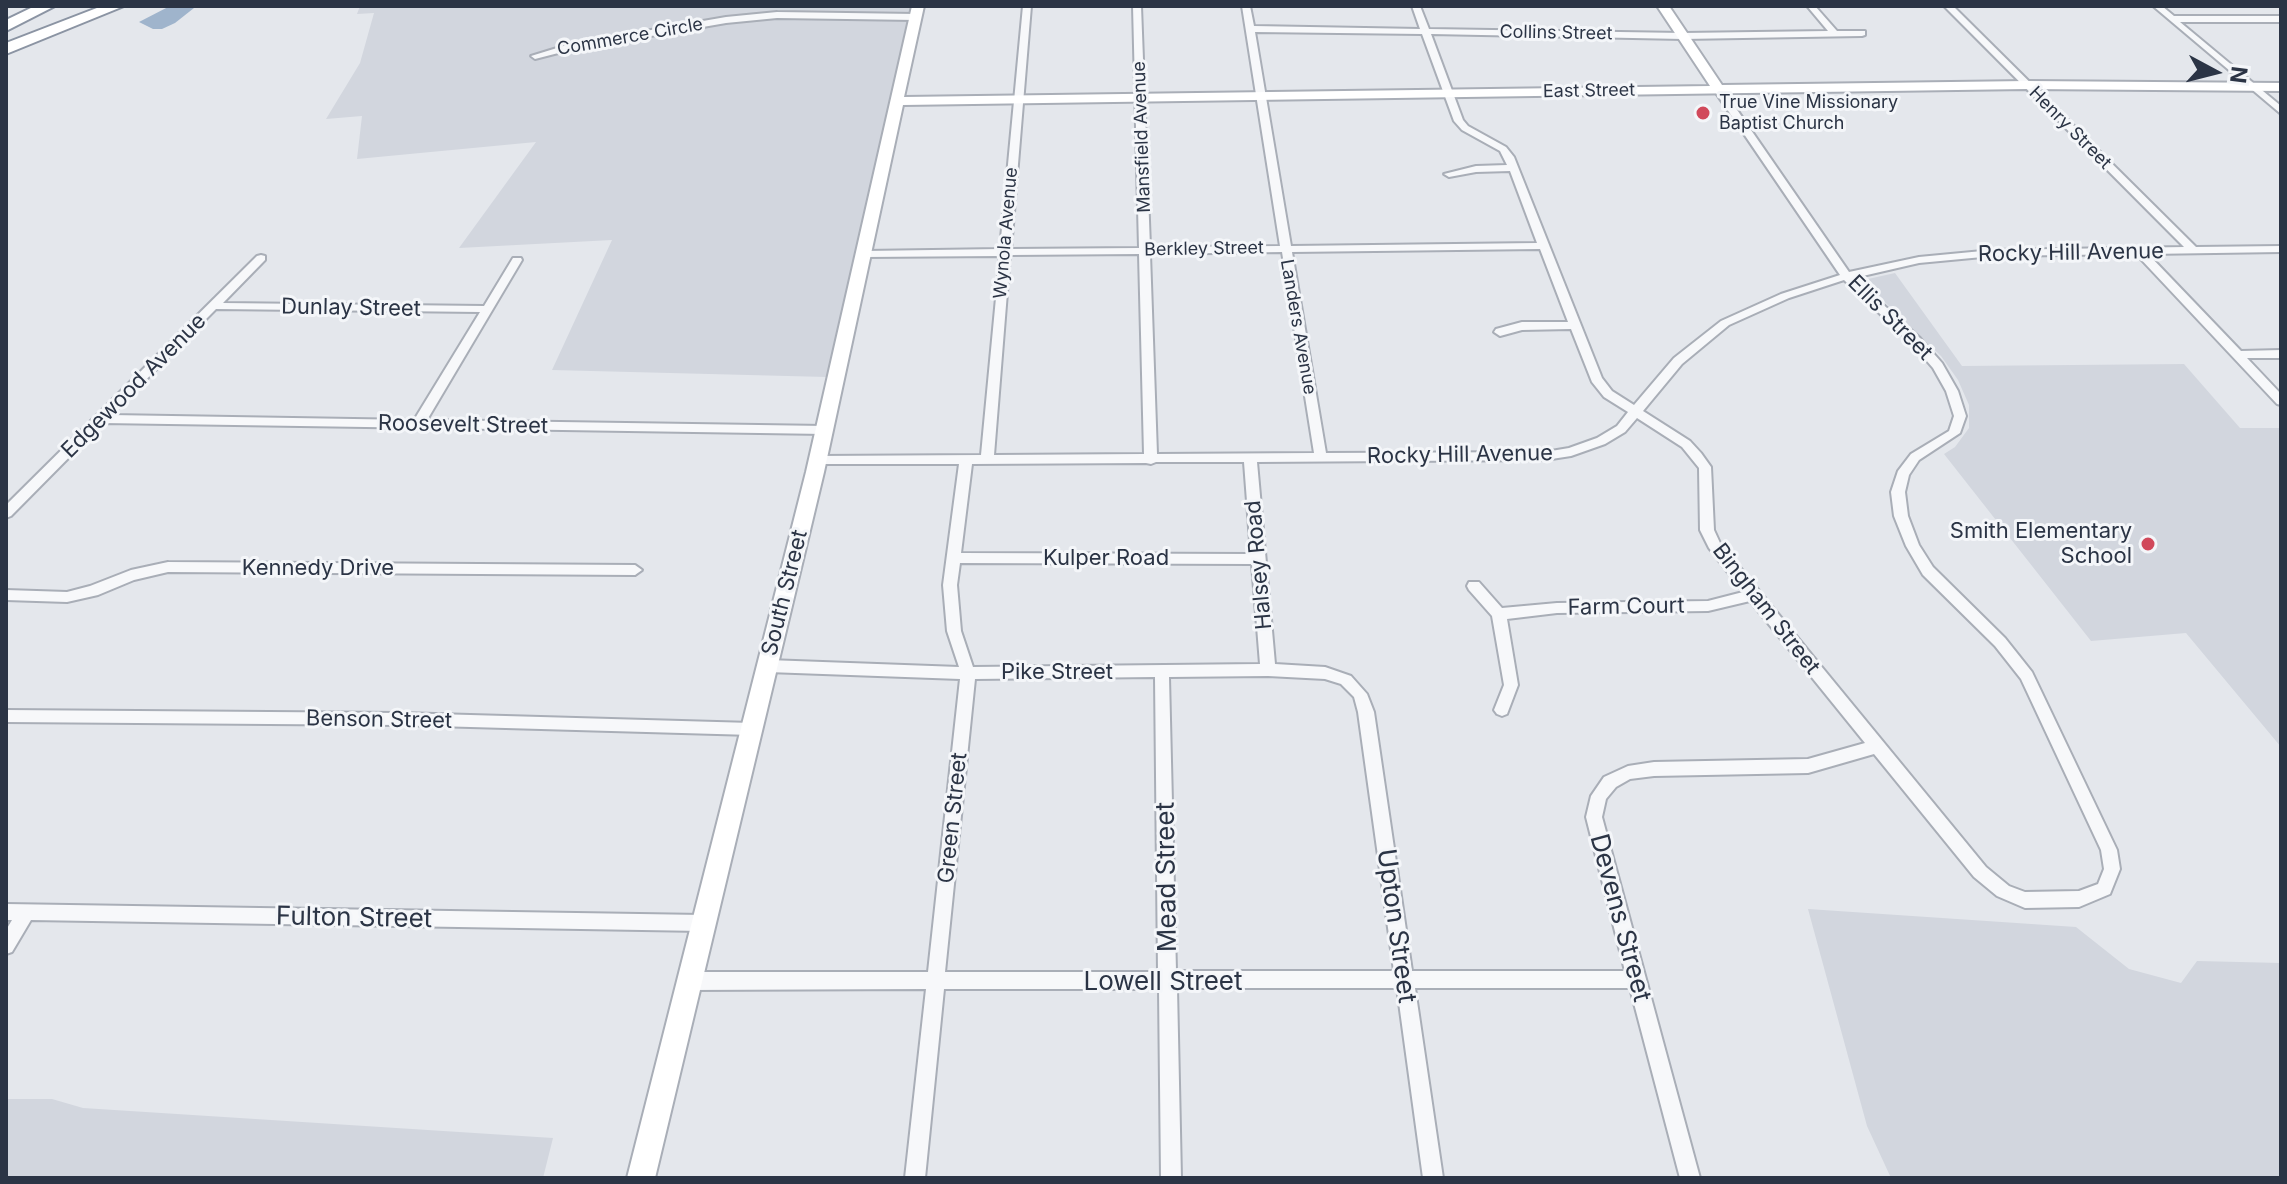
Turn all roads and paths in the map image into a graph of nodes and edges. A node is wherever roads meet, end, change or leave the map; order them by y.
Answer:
1 (47, 6) edge
2 (116, 6) edge
3 (1027, 6) edge
4 (1137, 6) edge
5 (1246, 6) edge
6 (1416, 6) edge
7 (1663, 6) edge
8 (1811, 6) edge
9 (1948, 6) edge
10 (2157, 6) edge
11 (66, 7) edge
12 (917, 12) edge
13 (2172, 19) junction
14 (2281, 19) edge
15 (6, 26) edge
16 (1251, 29) junction
17 (1423, 30) junction
18 (1834, 33) junction
19 (1862, 33) dead end
20 (6, 35) edge
21 (1683, 36) junction
22 (6, 49) edge
23 (535, 56) dead end
24 (2027, 85) junction
25 (2253, 87) junction
26 (2281, 87) edge
27 (1719, 90) junction
28 (1448, 93) junction
29 (1261, 96) junction
30 (1140, 98) junction
31 (1019, 99) junction
32 (897, 101) junction
33 (2281, 111) edge
34 (1513, 168) junction
35 (1449, 174) dead end
36 (1543, 246) junction
37 (1285, 248) junction
38 (2281, 249) edge
39 (1146, 250) junction
40 (2193, 250) junction
41 (1003, 251) junction
42 (2141, 253) junction
43 (865, 254) junction
44 (261, 258) dead end
45 (517, 260) dead end
46 (1846, 276) junction
47 (214, 306) junction
48 (487, 309) junction
49 (1574, 325) junction
50 (1500, 332) dead end
51 (2281, 354) edge
52 (2238, 355) junction
53 (2281, 401) edge
54 (1637, 414) junction
55 (101, 419) junction
56 (418, 424) junction
57 (825, 430) junction
58 (1321, 458) junction
59 (818, 460) junction
60 (966, 460) junction
61 (987, 460) junction
62 (1151, 460) junction
63 (1250, 460) junction
64 (6, 513) edge
65 (954, 558) junction
66 (1258, 559) junction
67 (635, 570) dead end
68 (1474, 586) dead end
69 (6, 595) edge
70 (1753, 595) junction
71 (1499, 614) junction
72 (768, 666) junction
73 (1268, 670) junction
74 (1162, 672) junction
75 (968, 673) junction
76 (1346, 680) joint
77 (1502, 710) dead end
78 (6, 716) edge
79 (752, 729) junction
80 (1875, 747) junction
81 (2025, 900) joint
82 (6, 912) edge
83 (27, 912) junction
84 (703, 923) junction
85 (6, 946) edge
86 (1636, 979) junction
87 (690, 981) junction
88 (1404, 981) junction
89 (936, 982) junction
90 (1169, 982) junction
91 (641, 1178) edge
92 (915, 1178) edge
93 (1171, 1178) edge
94 (1433, 1178) edge
95 (1690, 1178) edge

1 - 15 highway
2 - 22 highway
3 - 31 street, Wynola Avenue
4 - 30 street, Mansfield Avenue
5 - 16 street, Landers Avenue
6 - 17 street, Bingham Street
7 - 21 main road, Ellis Street
8 - 18 street
9 - 24 street, Henry Street
10 - 13 street
11 - 20 highway
12 - 23 street, Commerce Circle
12 - 32 main road, South Street
13 - 14 street
13 - 25 street
16 - 17 street, Collins Street
16 - 29 street, Landers Avenue
17 - 21 street, Collins Street
17 - 28 street, Bingham Street
18 - 19 street, Collins Street
18 - 21 street, Collins Street
21 - 27 main road, Ellis Street
24 - 25 main road, East Street
24 - 27 main road, East Street
24 - 40 street, Henry Street
25 - 26 main road, East Street
25 - 33 street
27 - 28 main road, East Street
27 - 46 street, Ellis Street
28 - 29 main road, East Street
28 - 34 street, Bingham Street
29 - 30 main road, East Street
29 - 37 street, Landers Avenue
30 - 31 main road, East Street
30 - 39 street, Mansfield Avenue
31 - 32 main road, East Street
31 - 41 street, Wynola Avenue
32 - 43 main road, South Street
34 - 35 street
34 - 36 street, Bingham Street
36 - 37 street, Berkley Street
36 - 49 street, Bingham Street
37 - 39 street, Berkley Street
37 - 58 street, Landers Avenue
38 - 40 street, Rocky Hill Avenue
39 - 41 street, Berkley Street
39 - 62 street, Mansfield Avenue
40 - 42 street, Rocky Hill Avenue
41 - 43 street, Berkley Street
41 - 61 street, Wynola Avenue
42 - 46 street, Rocky Hill Avenue
42 - 52 street
43 - 57 main road, South Street
44 - 47 street, Edgewood Avenue
45 - 48 street
46 - 54 street, Rocky Hill Avenue
46 - 81 street, Ellis Street
47 - 48 street, Dunlay Street
47 - 55 street, Edgewood Avenue
48 - 56 street
49 - 50 street
49 - 54 street, Bingham Street
51 - 52 street
52 - 53 street
54 - 58 street, Rocky Hill Avenue
54 - 70 street, Bingham Street
55 - 56 street, Roosevelt Street
55 - 64 street, Edgewood Avenue
56 - 57 street, Roosevelt Street
57 - 59 main road, South Street
58 - 63 street, Rocky Hill Avenue
59 - 60 street, Rocky Hill Avenue
59 - 72 main road, South Street
60 - 61 street, Rocky Hill Avenue
60 - 65 street, Green Street
61 - 62 street, Rocky Hill Avenue
62 - 63 street, Rocky Hill Avenue
63 - 66 street, Halsey Road
65 - 66 street, Kulper Road
65 - 75 street, Green Street
66 - 73 street, Halsey Road
67 - 69 street, Kennedy Drive
68 - 71 street
70 - 71 street, Farm Court
70 - 80 street, Bingham Street
71 - 77 street
72 - 75 street, Pike Street
72 - 79 main road, South Street
73 - 74 street, Pike Street
73 - 76 street, Pike Street
74 - 75 street, Pike Street
74 - 90 street, Mead Street
75 - 89 street, Green Street
76 - 88 street, Upton Street
78 - 79 street, Benson Street
79 - 84 main road, South Street
80 - 81 street, Bingham Street
80 - 86 street, Devens Street
82 - 83 street, Fulton Street
83 - 84 street, Fulton Street
83 - 85 street
84 - 87 main road, South Street
86 - 88 street, Lowell Street
86 - 95 street, Devens Street
87 - 89 street, Lowell Street
87 - 91 main road, South Street
88 - 90 street, Lowell Street
88 - 94 street, Upton Street
89 - 90 street, Lowell Street
89 - 92 street, Green Street
90 - 93 street, Mead Street

